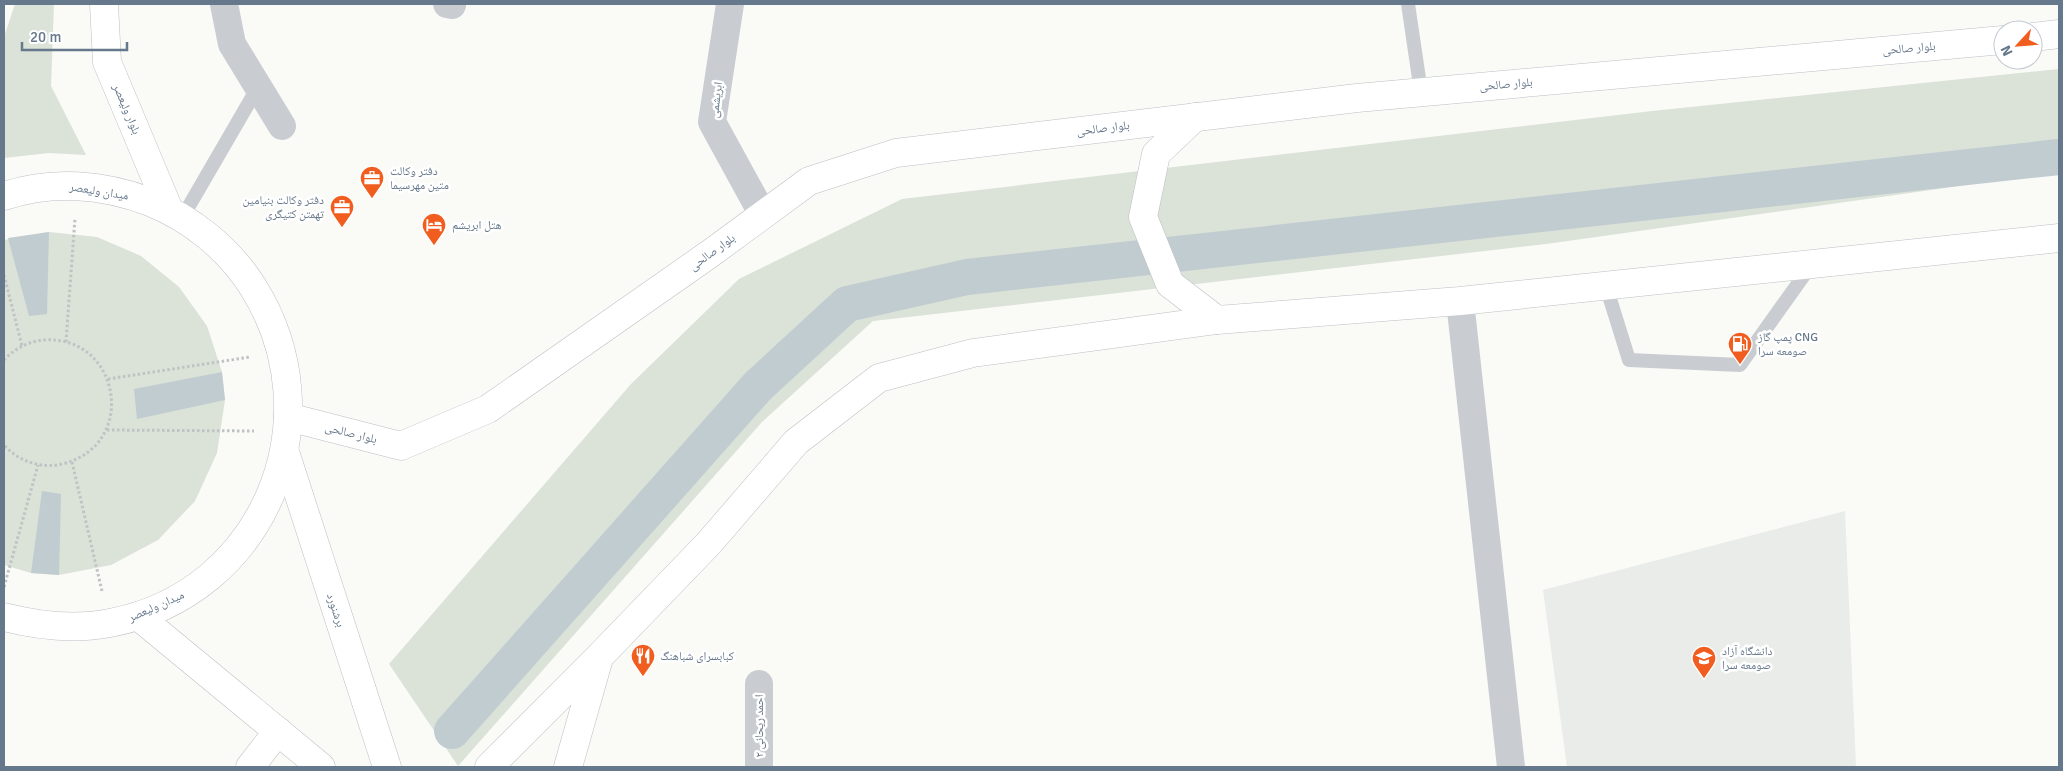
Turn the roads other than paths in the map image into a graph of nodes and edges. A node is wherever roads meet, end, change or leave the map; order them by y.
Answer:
1 (104, 4) edge
2 (224, 4) edge
3 (730, 4) edge
4 (1408, 4) edge
5 (2059, 34) edge
6 (2043, 36) edge
7 (1993, 41) edge
8 (258, 87) junction
9 (1421, 92) junction
10 (1195, 117) junction
11 (282, 126) dead end
12 (4, 196) edge
13 (176, 214) junction
14 (763, 215) junction
15 (2059, 238) edge
16 (1812, 264) junction
17 (1606, 286) junction
18 (1460, 301) junction
19 (1217, 320) junction
20 (287, 433) junction
21 (4, 616) edge
22 (138, 616) junction
23 (599, 657) junction
24 (760, 684) dead end
25 (278, 731) junction
26 (250, 767) edge
27 (321, 767) edge
28 (387, 767) edge
29 (489, 767) edge
30 (568, 767) edge
31 (759, 767) edge
32 (1511, 767) edge

1 - 13 street, بلوار ولیعصر
2 - 8 street
3 - 14 street, ابریشمی
4 - 9 lane
5 - 6 street
7 - 9 street, بلوار صالحی
8 - 11 street
8 - 13 lane
9 - 10 street, بلوار صالحی
10 - 14 street, بلوار صالحی
10 - 19 street
12 - 13 street, میدان ولیعصر
13 - 20 street, میدان ولیعصر
14 - 20 street, بلوار صالحی
15 - 16 street
16 - 17 street
16 - 17 lane
17 - 18 street
18 - 19 street
18 - 32 street
19 - 23 street
20 - 22 street, میدان ولیعصر
20 - 28 street, برشنورد
21 - 22 street, میدان ولیعصر
22 - 25 street
23 - 29 street
23 - 30 street
24 - 31 street, احمد ریحانی ۲
25 - 26 street
25 - 27 street

